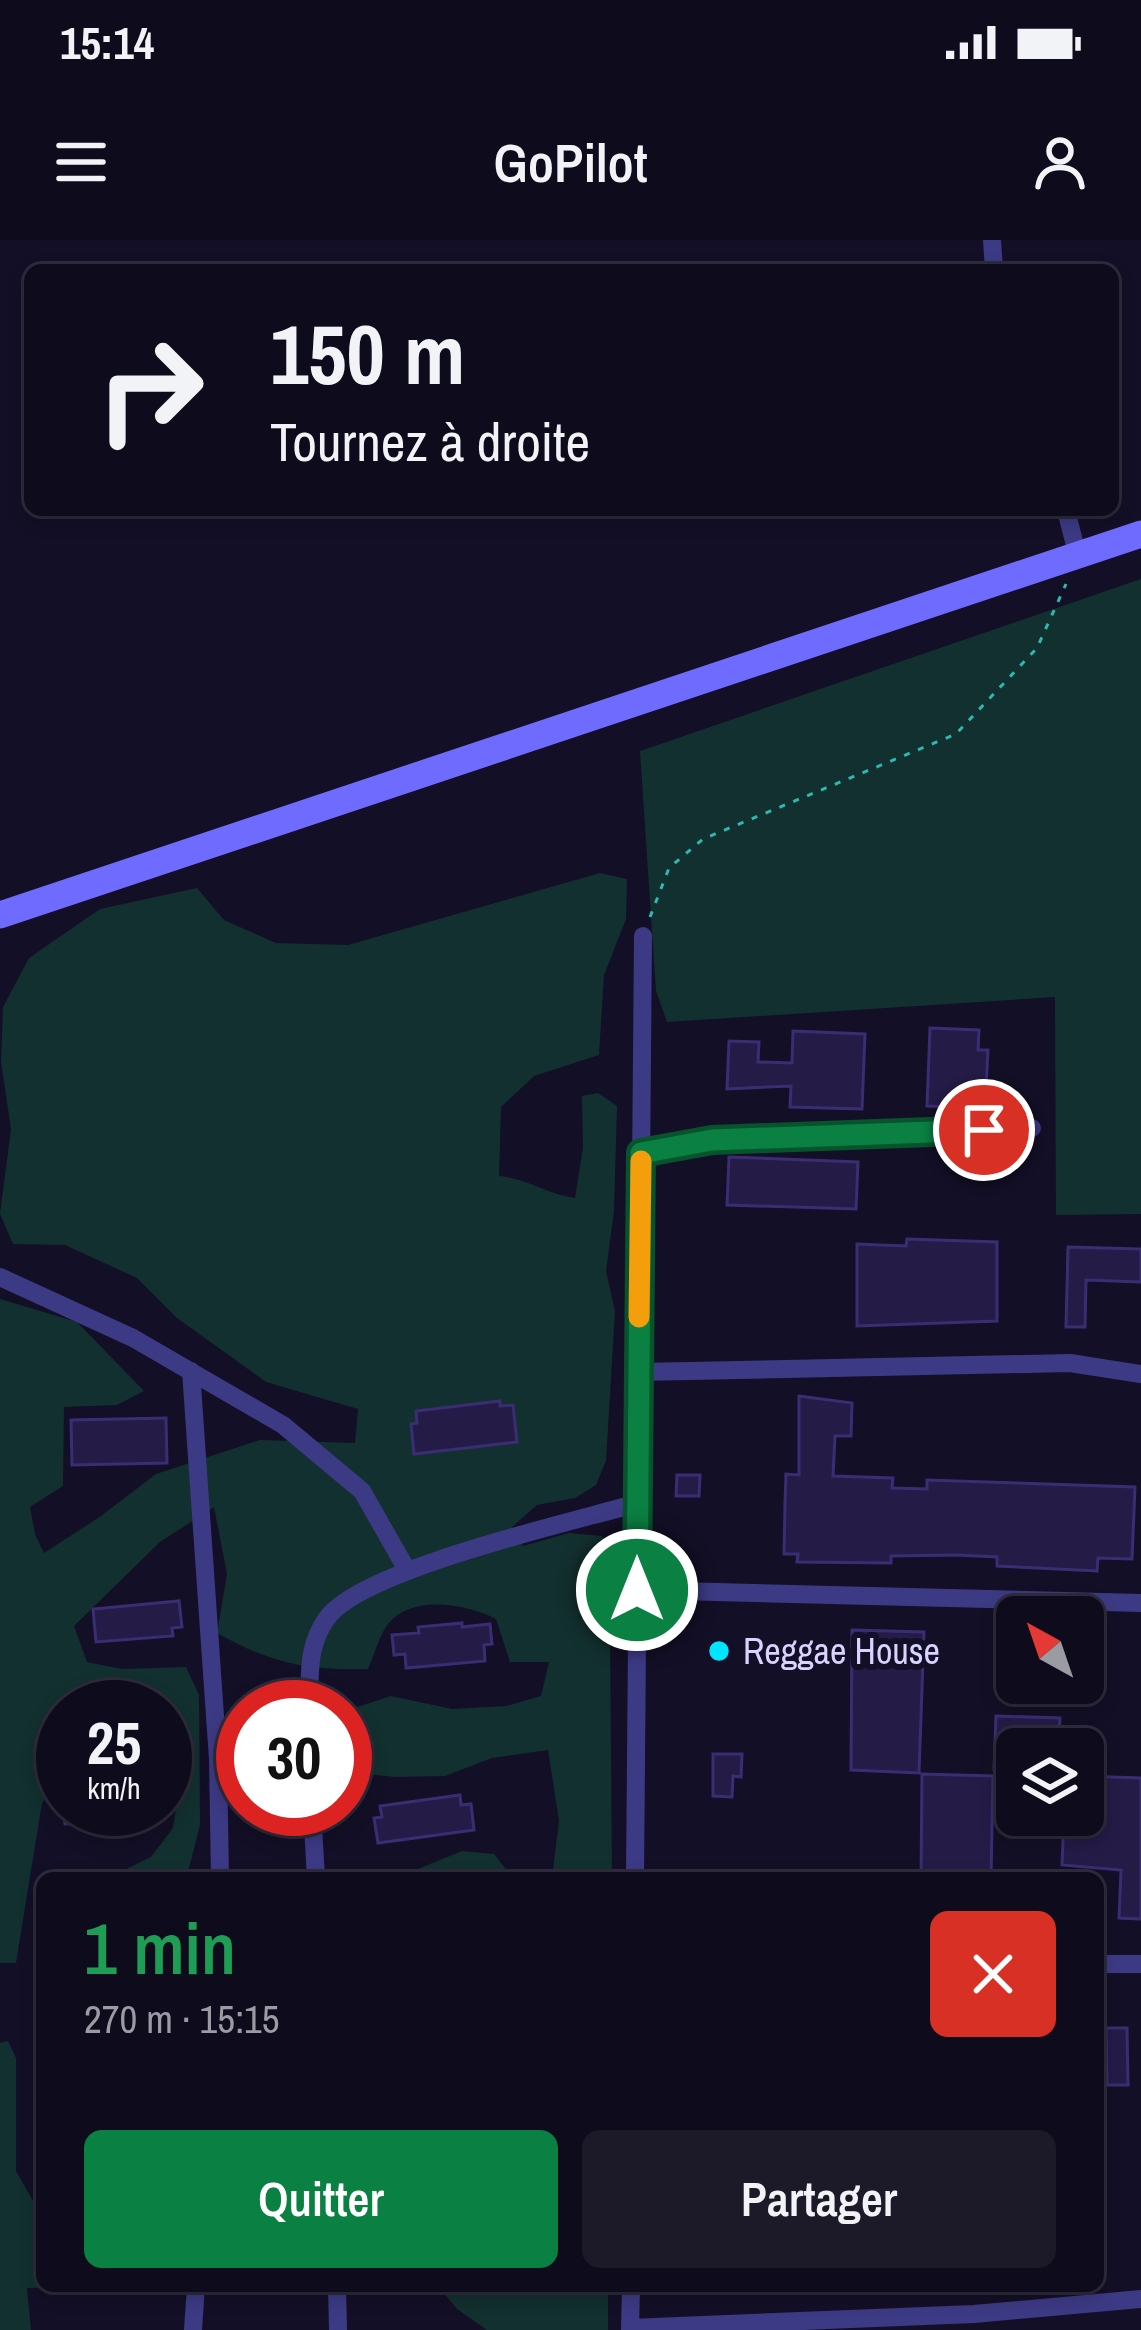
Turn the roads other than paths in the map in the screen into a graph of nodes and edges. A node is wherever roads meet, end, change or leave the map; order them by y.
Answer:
1 (1068, 516) edge
2 (1141, 535) edge
3 (1078, 557) junction
4 (0, 915) edge
5 (643, 936) road end
6 (1032, 1128) dead end
7 (641, 1153) junction
8 (0, 1277) edge
9 (191, 1371) junction
10 (639, 1372) junction
11 (1141, 1374) edge
12 (638, 1503) junction
13 (407, 1570) junction
14 (637, 1590) junction
15 (1141, 1603) edge
16 (310, 1680) edge
17 (313, 1836) edge
18 (220, 1872) edge
19 (316, 1872) edge
20 (634, 1872) edge
21 (1104, 1964) edge
22 (1141, 1964) edge
23 (196, 2292) edge
24 (337, 2292) edge
25 (631, 2292) edge
26 (1141, 2299) edge
27 (630, 2329) edge
28 (193, 2330) edge
29 (338, 2330) edge

1 - 3 street
2 - 3 street
3 - 4 street
5 - 7 street
6 - 7 street
7 - 10 street
8 - 9 street
9 - 13 street
9 - 18 street
10 - 11 street
10 - 12 street
12 - 13 street
12 - 14 street
13 - 16 street
14 - 15 street
14 - 20 street
17 - 19 street
21 - 22 street
23 - 28 street
24 - 29 street
25 - 27 street
26 - 27 street

